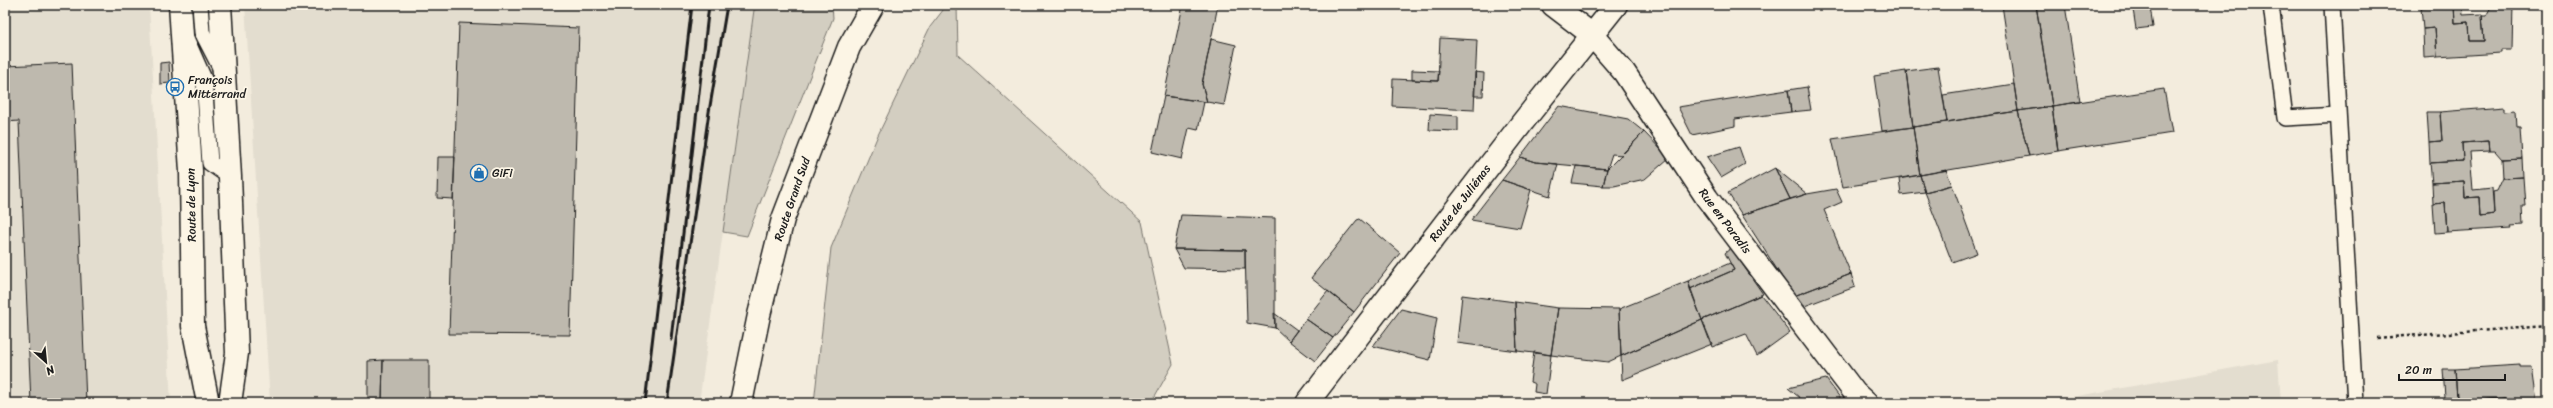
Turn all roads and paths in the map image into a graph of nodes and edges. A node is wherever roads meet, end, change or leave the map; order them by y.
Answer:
1 (180, 5) edge
2 (200, 5) edge
3 (220, 5) edge
4 (873, 5) edge
5 (1554, 5) edge
6 (1616, 5) edge
7 (2271, 5) edge
8 (2332, 5) edge
9 (181, 28) junction
10 (1591, 34) junction
11 (224, 75) junction
12 (2338, 115) junction
13 (230, 176) junction
14 (2548, 326) edge
15 (2351, 339) junction
16 (208, 403) edge
17 (230, 403) edge
18 (741, 403) edge
19 (1307, 403) edge
20 (1866, 403) edge
21 (2355, 403) edge

1 - 9 main road, Route de Lyon
2 - 11 lane
3 - 11 main road
4 - 18 main road, Route Grand Sud
5 - 10 main road, Rue en Paradis
6 - 10 main road, Route de Juliénas
7 - 12 lane
8 - 12 lane
9 - 13 lane
9 - 16 main road, Route de Lyon
10 - 19 main road, Route de Juliénas
10 - 20 main road, Rue en Paradis
11 - 13 main road
12 - 15 lane
13 - 17 main road
14 - 15 path
15 - 21 lane

